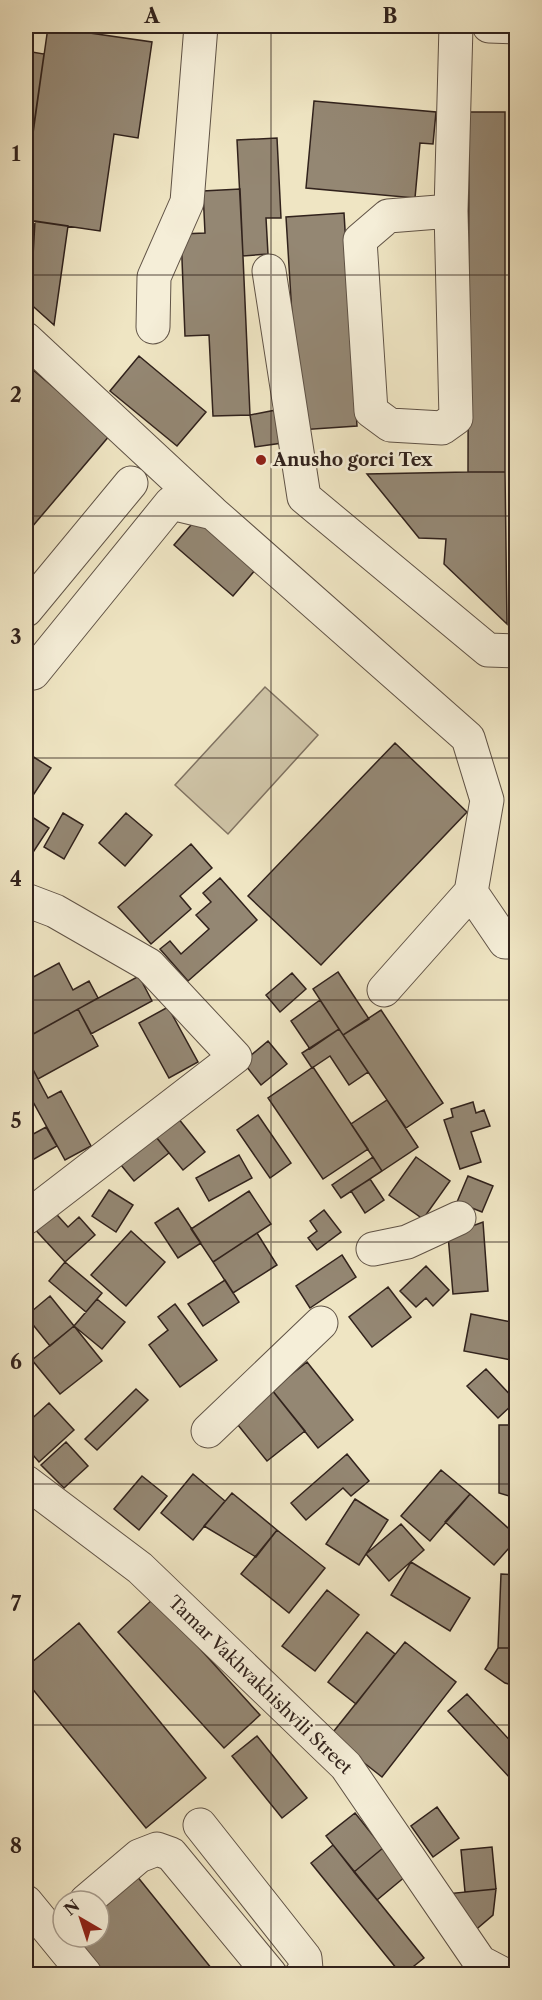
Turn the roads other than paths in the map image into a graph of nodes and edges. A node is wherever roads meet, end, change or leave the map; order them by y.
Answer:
1 (201, 26) edge
2 (456, 26) edge
3 (489, 26) edge
4 (516, 27) edge
5 (451, 211) junction
6 (269, 271) dead end
7 (153, 327) dead end
8 (26, 339) edge
9 (131, 483) dead end
10 (213, 513) junction
11 (26, 610) edge
12 (516, 651) edge
13 (33, 674) dead end
14 (471, 892) junction
15 (26, 900) edge
16 (516, 942) edge
17 (384, 990) dead end
18 (26, 1218) edge
19 (459, 1218) dead end
20 (373, 1249) dead end
21 (321, 1323) dead end
22 (208, 1431) dead end
23 (26, 1482) edge
24 (200, 1825) dead end
25 (100, 1889) edge
26 (26, 1902) edge
27 (51, 1923) edge
28 (70, 1949) edge
29 (85, 1974) edge
30 (270, 1974) edge
31 (302, 1974) edge
32 (503, 1974) edge

1 - 7 street
2 - 5 street
3 - 4 street
5 - 5 street
6 - 12 street
8 - 10 street
9 - 11 street
10 - 13 street
10 - 14 street
14 - 16 street
14 - 17 street
15 - 18 street
19 - 20 street
21 - 22 street
23 - 32 street, Tamar Vakhvakhishvili Street
24 - 31 street
25 - 30 street
26 - 27 street
28 - 29 street

